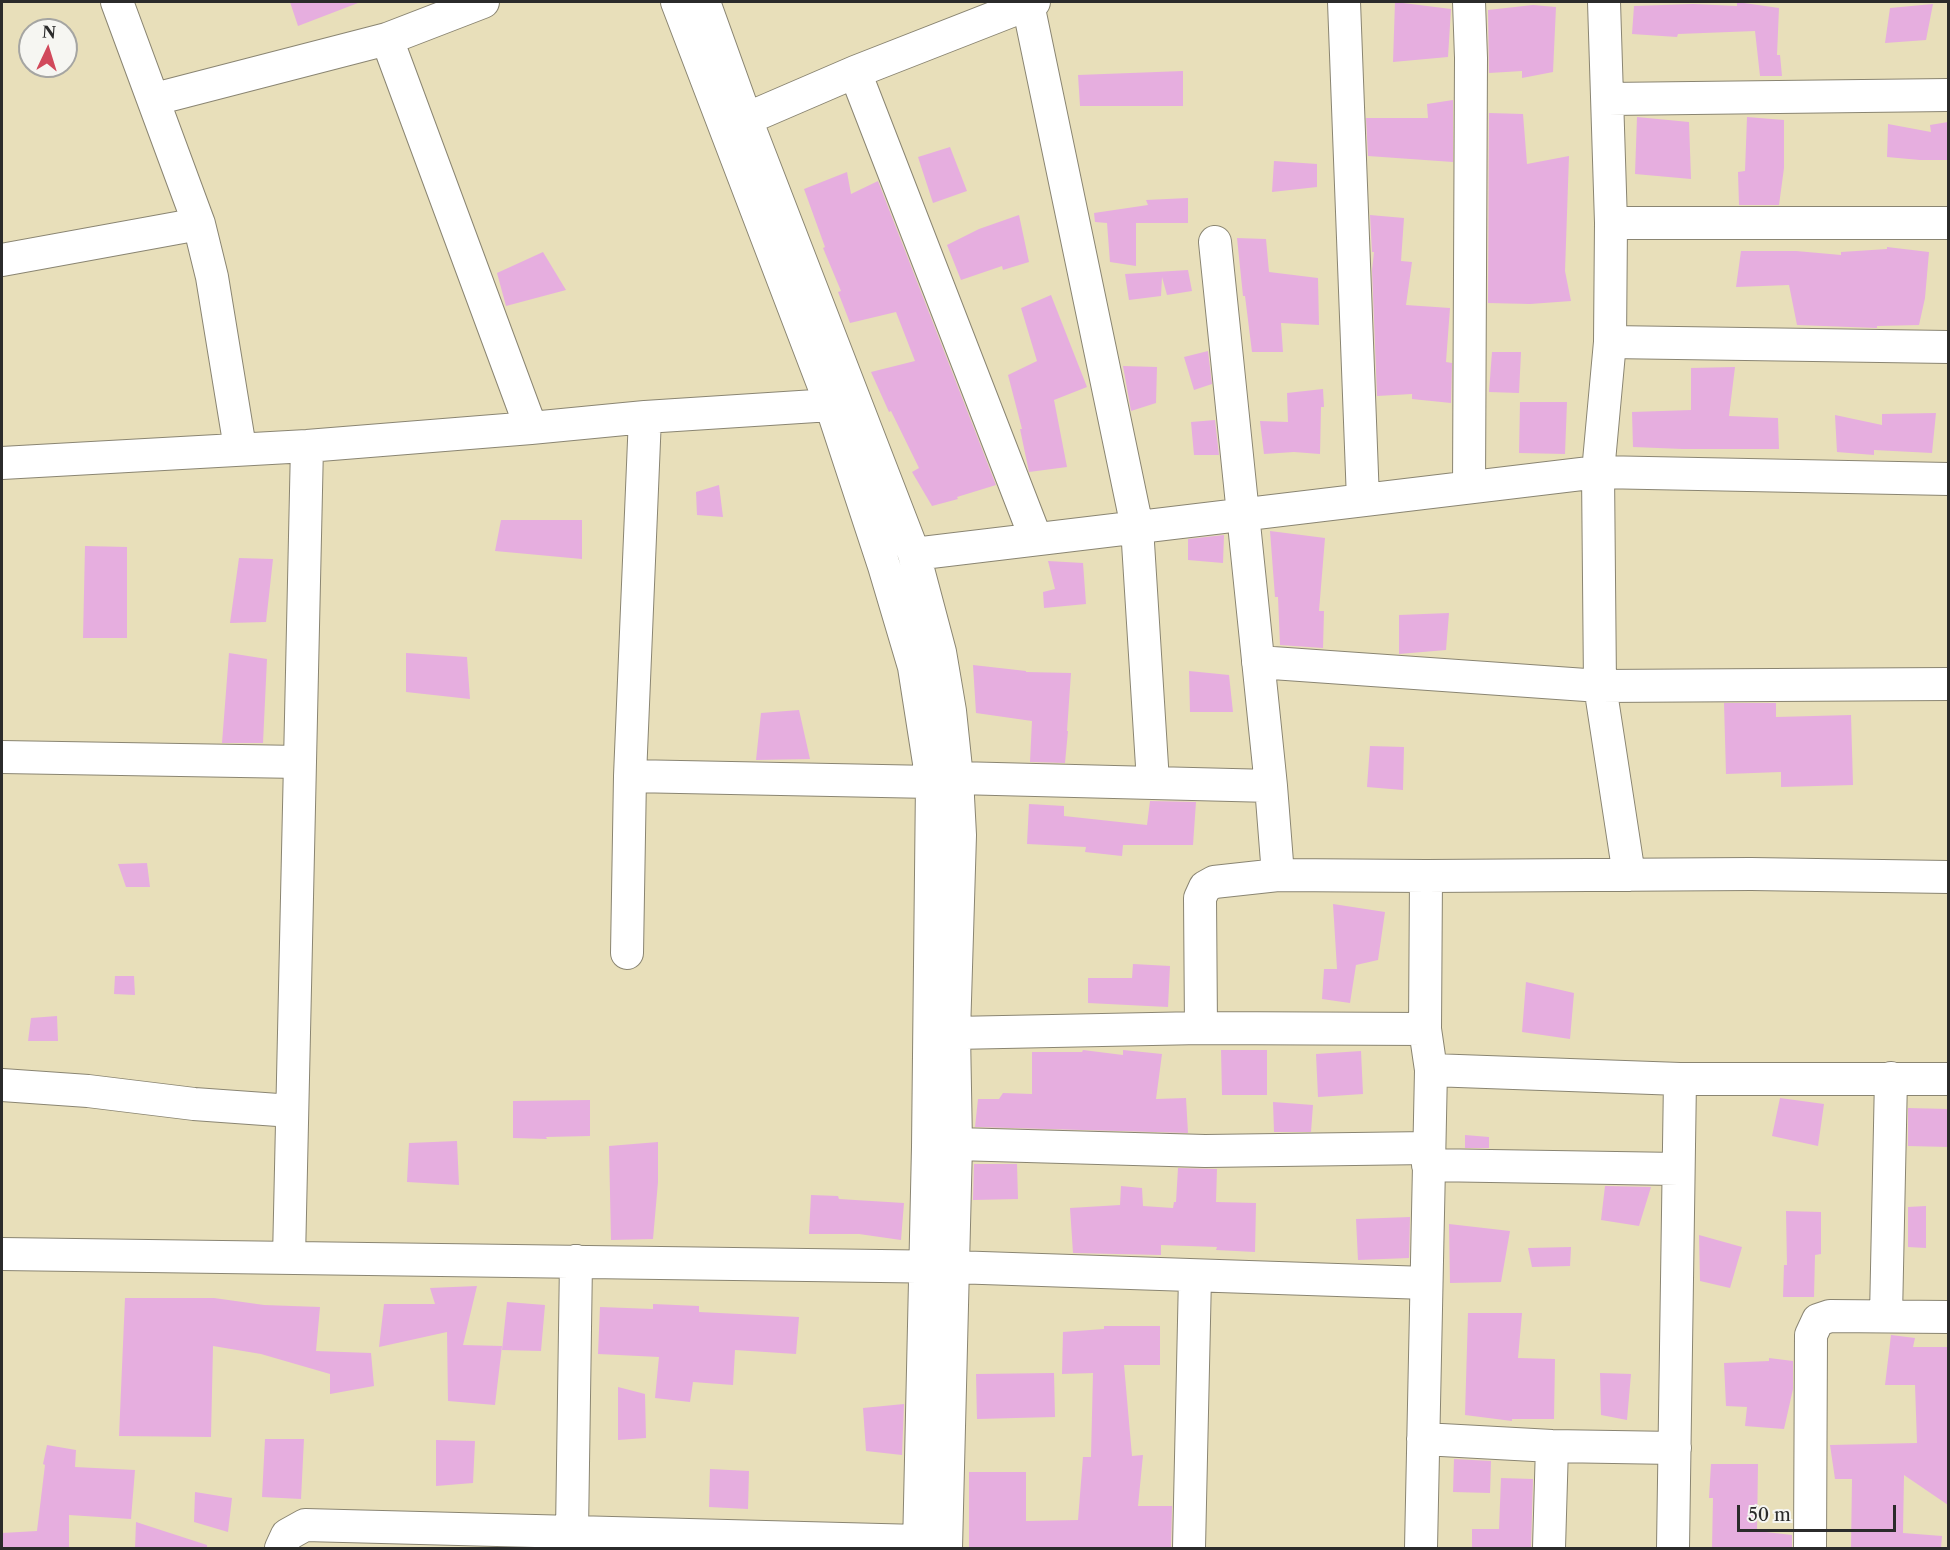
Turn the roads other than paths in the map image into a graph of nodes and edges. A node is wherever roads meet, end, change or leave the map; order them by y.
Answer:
1 (117, 2) edge
2 (483, 2) edge
3 (677, 2) edge
4 (704, 2) edge
5 (1344, 2) edge
6 (1469, 2) edge
7 (1604, 2) edge
8 (1031, 3) edge
9 (387, 39) junction
10 (855, 72) junction
11 (1948, 95) edge
12 (154, 99) junction
13 (1608, 99) junction
14 (746, 119) junction
15 (1611, 223) junction
16 (1948, 223) edge
17 (199, 225) junction
18 (1215, 242) dead end
19 (2, 260) edge
20 (1610, 342) junction
21 (1948, 347) edge
22 (831, 405) junction
23 (645, 417) junction
24 (531, 428) junction
25 (308, 446) junction
26 (240, 448) junction
27 (2, 463) edge
28 (1598, 472) junction
29 (1948, 479) edge
30 (1469, 487) junction
31 (1363, 500) junction
32 (1243, 514) junction
33 (1137, 527) junction
34 (1036, 539) junction
35 (914, 554) junction
36 (1258, 662) junction
37 (1948, 684) edge
38 (1600, 686) junction
39 (2, 757) edge
40 (300, 762) junction
41 (630, 776) junction
42 (945, 780) junction
43 (1153, 782) junction
44 (1271, 786) junction
45 (1278, 875) junction
46 (1629, 875) junction
47 (1426, 876) junction
48 (1948, 877) edge
49 (627, 953) dead end
50 (1201, 1028) junction
51 (1425, 1029) junction
52 (954, 1033) junction
53 (1431, 1070) junction
54 (1891, 1078) junction
55 (1680, 1079) junction
56 (1948, 1079) edge
57 (2, 1085) edge
58 (292, 1111) junction
59 (956, 1144) junction
60 (1429, 1156) junction
61 (1678, 1169) junction
62 (2, 1254) edge
63 (289, 1258) junction
64 (576, 1261) junction
65 (939, 1266) junction
66 (1195, 1276) junction
67 (1426, 1283) junction
68 (1886, 1316) junction
69 (1948, 1317) edge
70 (1423, 1439) junction
71 (1552, 1446) junction
72 (1675, 1448) junction
73 (572, 1532) junction
74 (429, 1538) edge
75 (928, 1546) edge
76 (281, 1548) edge
77 (1189, 1548) edge
78 (1421, 1548) edge
79 (1550, 1548) edge
80 (1673, 1548) edge
81 (1810, 1548) edge

1 - 12 street
2 - 9 street
3 - 22 street
4 - 14 street
5 - 31 street
6 - 30 street
7 - 13 street
8 - 10 street
8 - 33 street
9 - 12 street
9 - 24 street
10 - 14 street
10 - 34 street
11 - 13 street
12 - 17 street
13 - 15 street
14 - 35 street
15 - 16 street
15 - 20 street
17 - 19 street
17 - 26 street
18 - 32 street
20 - 21 street
20 - 28 street
22 - 23 street
22 - 42 street
23 - 24 street
23 - 41 street
24 - 25 street
25 - 26 street
25 - 40 street
26 - 27 street
28 - 29 street
28 - 30 street
28 - 38 street
30 - 31 street
31 - 32 street
32 - 33 street
32 - 36 street
33 - 34 street
33 - 43 street
34 - 35 street
35 - 42 street
36 - 38 street
36 - 44 street
37 - 38 street
38 - 46 street
39 - 40 street
40 - 58 street
41 - 42 street
41 - 49 street
42 - 43 street
42 - 52 street
42 - 65 street
43 - 44 street
44 - 45 street
45 - 47 street
45 - 50 street
46 - 47 street
46 - 48 street
47 - 51 street
50 - 51 street
50 - 52 street
51 - 53 street
52 - 59 street
53 - 55 street
53 - 60 street
54 - 55 street
54 - 56 street
54 - 68 street
55 - 61 street
57 - 58 street
58 - 63 street
59 - 60 street
59 - 65 street
60 - 61 street
60 - 67 street
61 - 72 street
62 - 63 street
63 - 64 street
64 - 65 street
64 - 73 street
65 - 66 street
65 - 75 street
66 - 67 street
66 - 77 street
67 - 70 street
68 - 69 street
68 - 81 street
70 - 71 street
70 - 78 street
71 - 72 street
71 - 79 street
72 - 80 street
73 - 74 street
73 - 75 street
74 - 76 street

